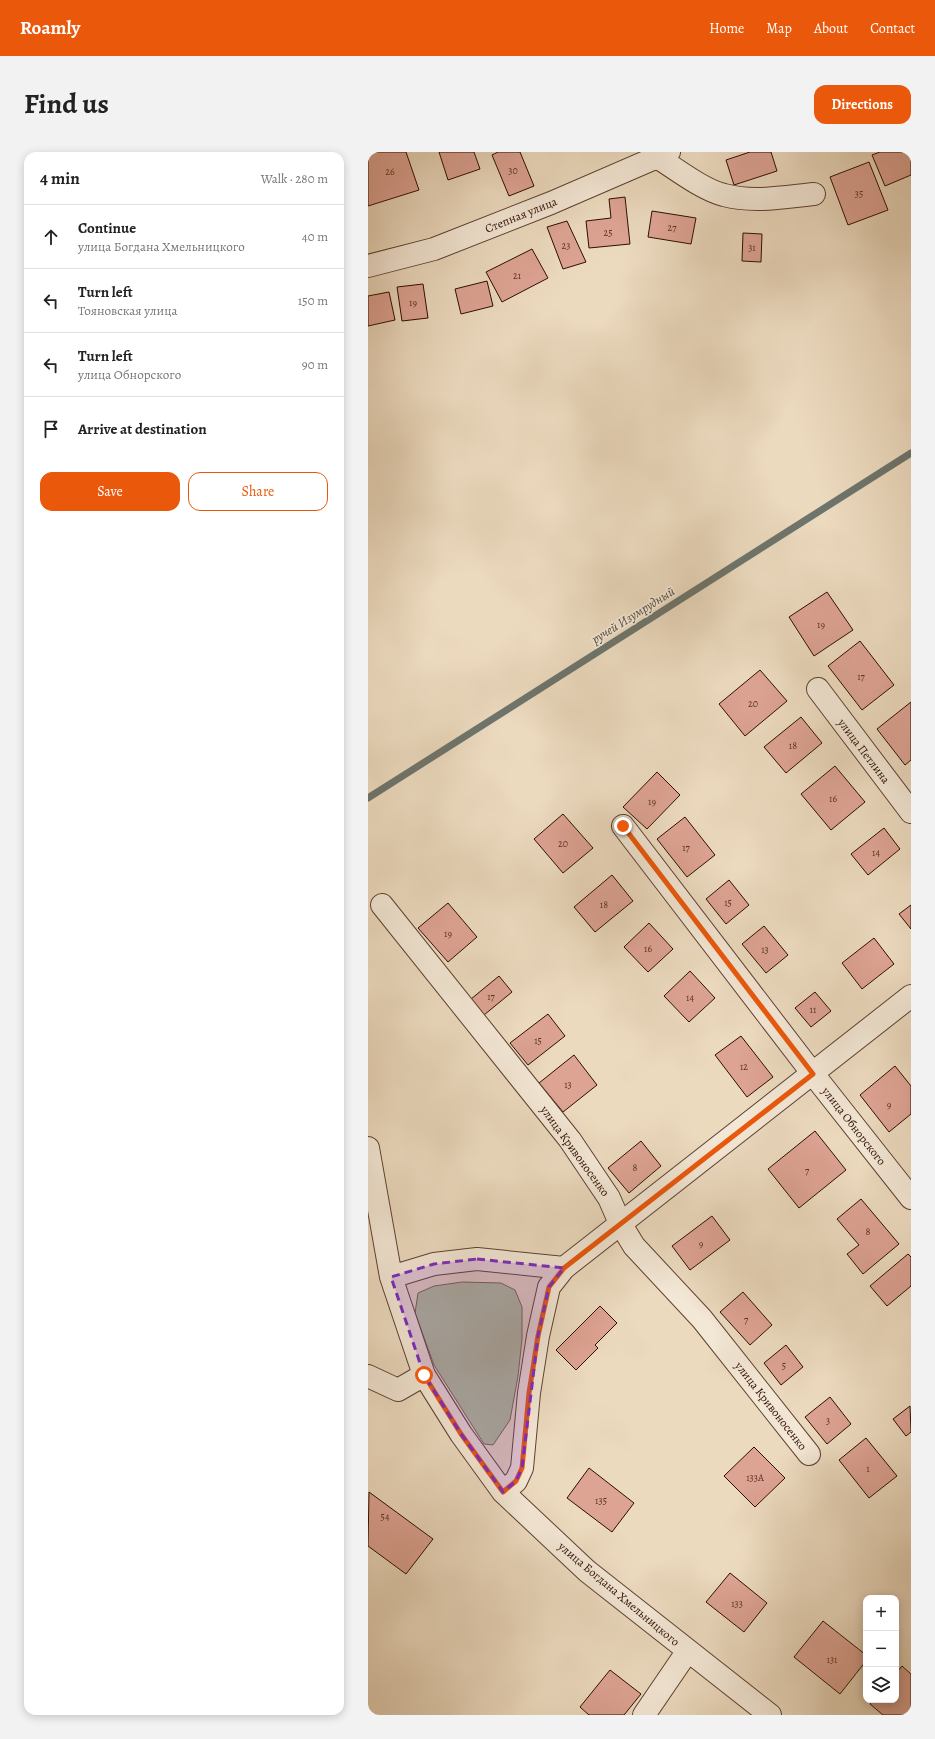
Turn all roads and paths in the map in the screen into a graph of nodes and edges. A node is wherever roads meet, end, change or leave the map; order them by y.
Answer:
1 (663, 154) edge
2 (814, 194) dead end
3 (368, 266) edge
4 (818, 689) dead end
5 (911, 812) edge
6 (623, 826) dead end
7 (382, 905) dead end
8 (911, 996) edge
9 (813, 1074) junction
10 (368, 1148) edge
11 (911, 1198) edge
12 (620, 1223) junction
13 (564, 1268) junction
14 (391, 1277) junction
15 (424, 1375) junction
16 (368, 1376) edge
17 (809, 1454) dead end
18 (503, 1492) junction
19 (688, 1652) junction
20 (644, 1715) edge
21 (770, 1715) edge

1 - 2 street
1 - 3 street, Степная улица
4 - 5 street, улица Петлина
6 - 9 street, улица Обнорского
7 - 12 street, улица Кривоносенко
8 - 9 street
9 - 11 street, улица Обнорского
9 - 12 street
10 - 14 street, улица Богдана Хмельницкого
12 - 13 street
12 - 17 street, улица Кривоносенко
13 - 14 street
13 - 18 street
14 - 15 street, улица Богдана Хмельницкого
15 - 16 street
15 - 18 street, улица Богдана Хмельницкого
18 - 19 street, улица Богдана Хмельницкого
19 - 20 street
19 - 21 street, улица Богдана Хмельницкого

